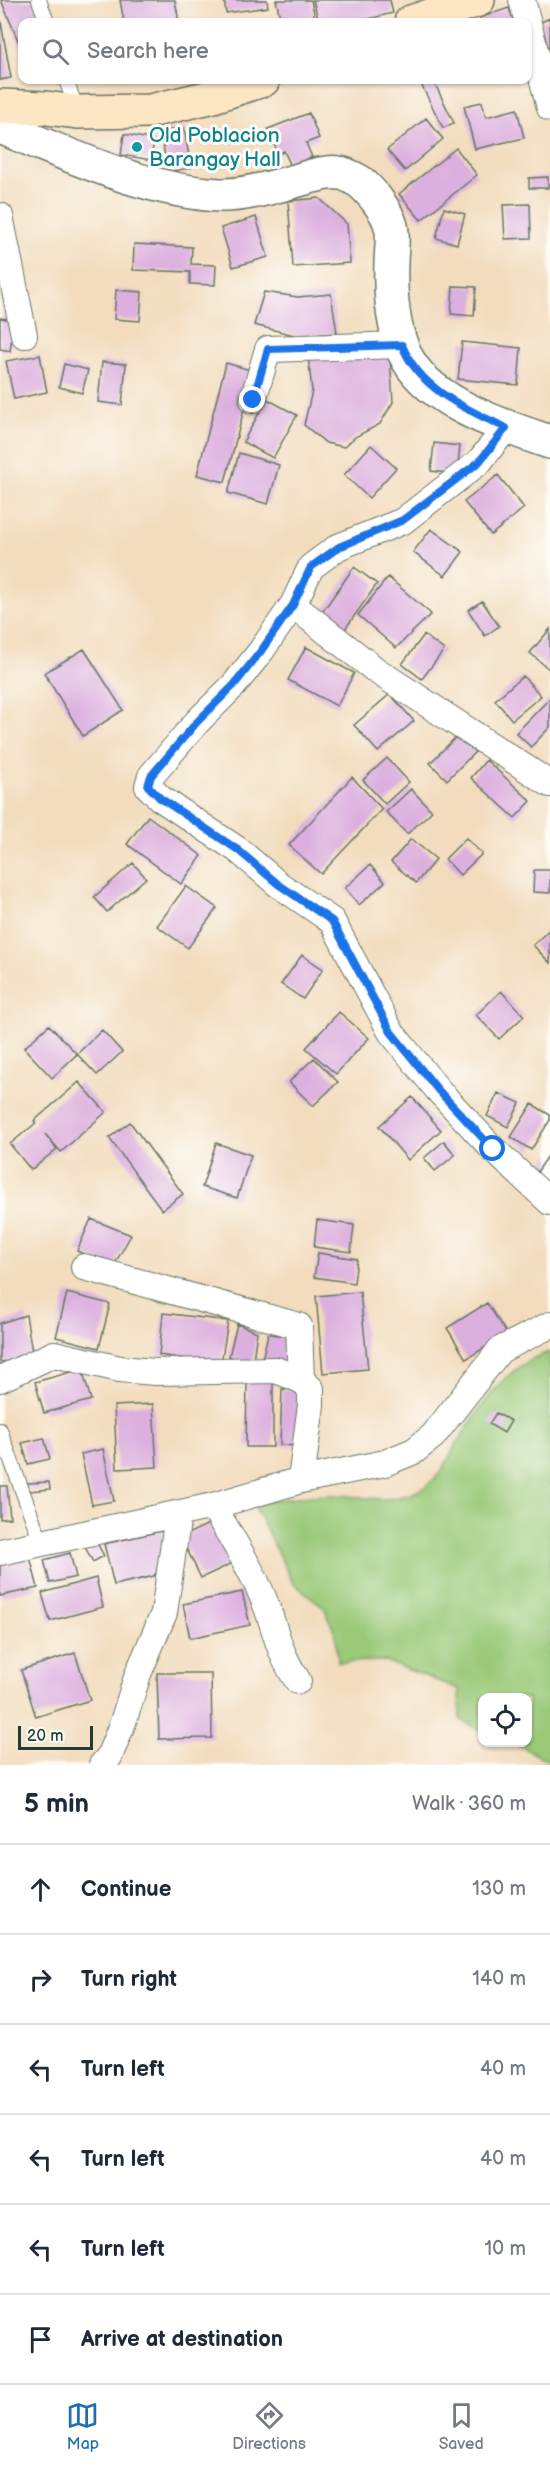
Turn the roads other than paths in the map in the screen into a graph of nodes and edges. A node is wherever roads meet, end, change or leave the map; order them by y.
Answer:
1 (39, 0) edge
2 (478, 0) edge
3 (522, 0) edge
4 (46, 18) edge
5 (423, 18) edge
6 (527, 18) edge
7 (532, 39) edge
8 (67, 84) edge
9 (251, 84) edge
10 (0, 106) edge
11 (550, 108) edge
12 (77, 112) junction
13 (0, 127) edge
14 (0, 216) edge
15 (24, 335) dead end
16 (402, 345) junction
17 (253, 400) dead end
18 (506, 428) junction
19 (550, 442) edge
20 (293, 605) junction
21 (550, 784) edge
22 (550, 1202) edge
23 (84, 1267) dead end
24 (550, 1325) edge
25 (0, 1379) edge
26 (301, 1380) junction
27 (0, 1430) edge
28 (300, 1480) junction
29 (213, 1506) junction
30 (177, 1515) junction
31 (41, 1542) junction
32 (0, 1552) edge
33 (298, 1681) dead end
34 (102, 1765) edge

1 - 4 lane
2 - 5 main road
3 - 6 street
7 - 11 street
8 - 12 lane
9 - 12 main road
10 - 12 main road
13 - 16 street
14 - 15 street
16 - 17 street
16 - 18 street
18 - 19 street
18 - 20 street
20 - 21 street
20 - 22 street
23 - 26 street
24 - 28 street
25 - 26 street
26 - 28 street
27 - 31 lane
28 - 29 street
29 - 30 street
29 - 33 street
30 - 31 street
30 - 34 street
31 - 32 street

